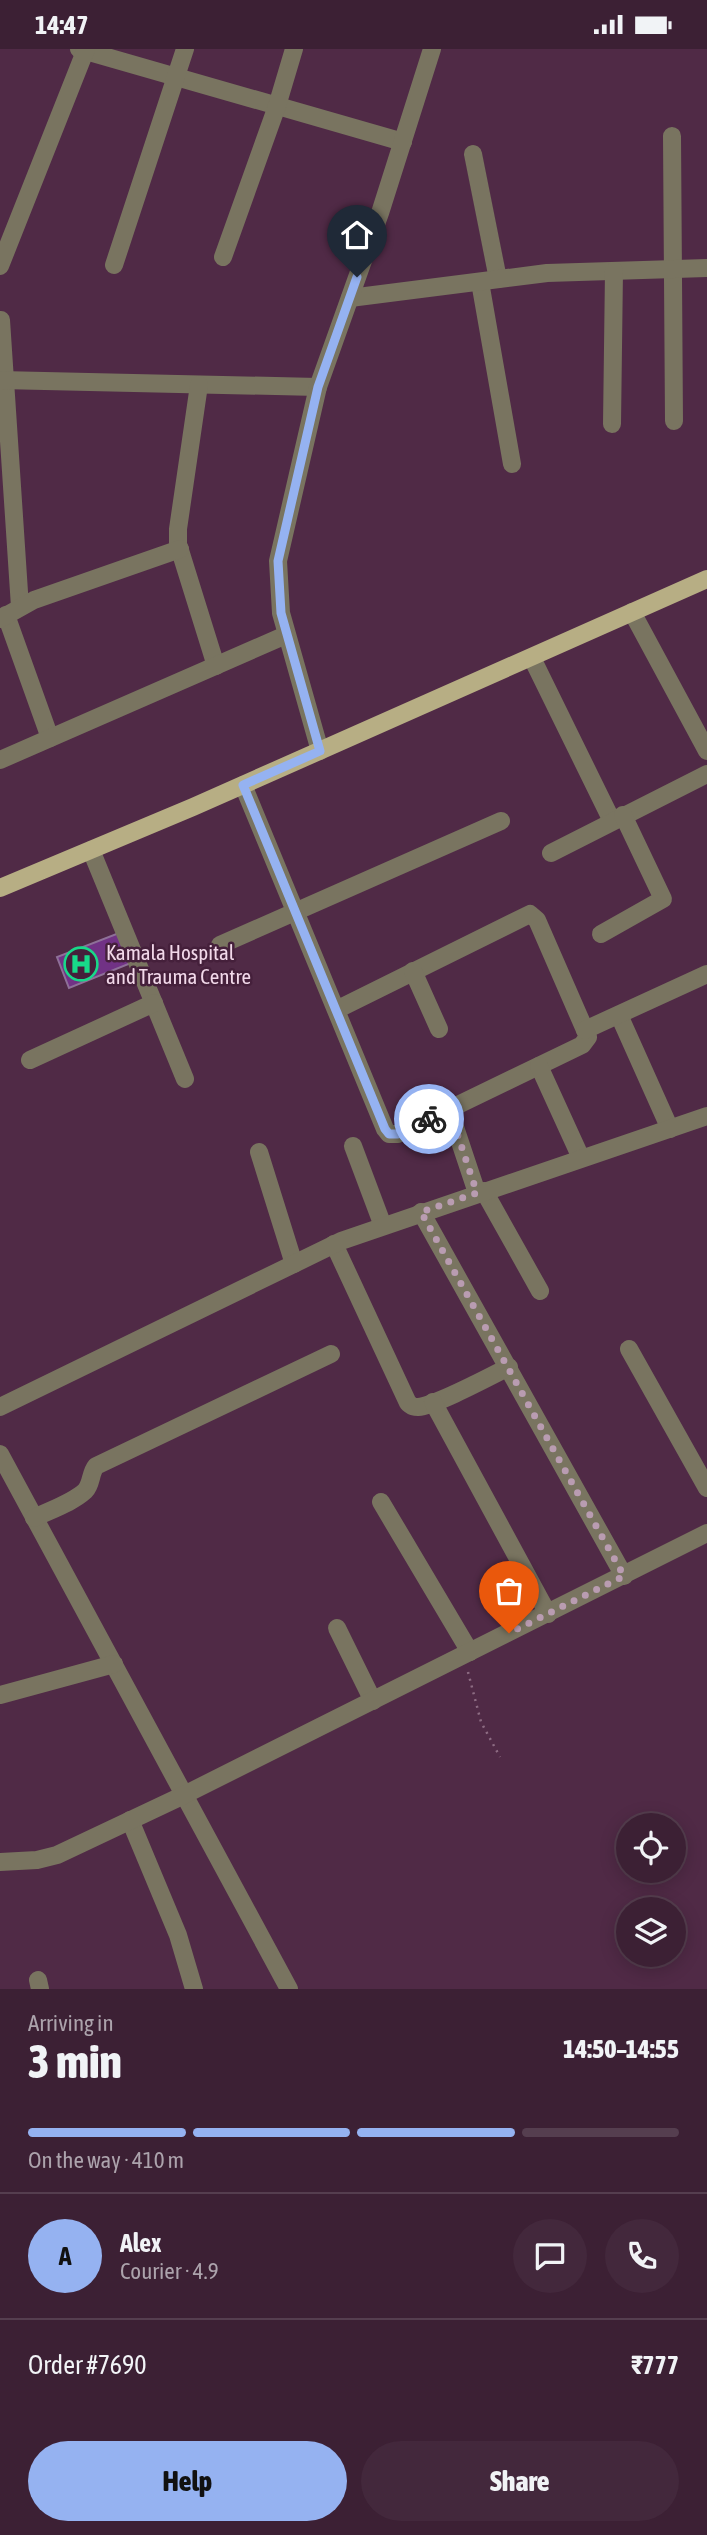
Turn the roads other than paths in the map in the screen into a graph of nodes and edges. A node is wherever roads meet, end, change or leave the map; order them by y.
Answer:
1 (185, 49) edge
2 (294, 49) edge
3 (432, 49) edge
4 (84, 50) edge
5 (177, 77) junction
6 (277, 106) junction
7 (672, 136) dead end
8 (403, 142) junction
9 (473, 154) dead end
10 (223, 257) dead end
11 (114, 265) dead end
12 (0, 266) edge
13 (707, 268) edge
14 (673, 270) junction
15 (614, 271) junction
16 (489, 280) junction
17 (349, 298) junction
18 (1, 320) edge
19 (3, 380) edge
20 (199, 384) junction
21 (318, 387) junction
22 (674, 421) dead end
23 (612, 424) dead end
24 (512, 464) dead end
25 (6, 473) edge
26 (180, 549) junction
27 (707, 579) edge
28 (632, 612) junction
29 (9, 614) edge
30 (286, 635) junction
31 (532, 658) junction
32 (216, 666) junction
33 (50, 738) junction
34 (320, 751) junction
35 (707, 751) edge
36 (0, 760) edge
37 (707, 774) edge
38 (243, 785) junction
39 (618, 818) junction
40 (501, 821) dead end
41 (91, 850) junction
42 (551, 853) dead end
43 (0, 888) edge
44 (295, 911) junction
45 (601, 934) dead end
46 (220, 945) dead end
47 (414, 971) junction
48 (707, 974) edge
49 (154, 1003) junction
50 (336, 1010) junction
51 (619, 1015) junction
52 (439, 1029) dead end
53 (585, 1030) junction
54 (30, 1060) dead end
55 (539, 1066) junction
56 (185, 1079) dead end
57 (449, 1109) junction
58 (707, 1116) edge
59 (670, 1129) junction
60 (353, 1146) dead end
61 (259, 1152) dead end
62 (581, 1158) junction
63 (481, 1192) junction
64 (421, 1212) junction
65 (383, 1226) junction
66 (334, 1244) junction
67 (294, 1264) junction
68 (540, 1291) dead end
69 (629, 1349) dead end
70 (331, 1354) dead end
71 (509, 1367) junction
72 (433, 1402) junction
73 (0, 1407) edge
74 (0, 1454) edge
75 (707, 1488) edge
76 (381, 1502) dead end
77 (34, 1518) junction
78 (707, 1533) edge
79 (624, 1576) junction
80 (548, 1614) junction
81 (337, 1628) dead end
82 (467, 1654) junction
83 (114, 1664) junction
84 (0, 1695) edge
85 (373, 1701) junction
86 (184, 1795) junction
87 (131, 1820) junction
88 (0, 1862) edge
89 (194, 1989) edge
90 (289, 1989) edge

1 - 5 street
2 - 6 street
3 - 8 street
4 - 5 street
4 - 12 street
5 - 6 street
5 - 11 street
6 - 8 street
6 - 10 street
7 - 14 street
8 - 17 street
9 - 16 street
13 - 14 street
14 - 15 street
14 - 22 street
15 - 16 street
15 - 23 street
16 - 17 street
16 - 24 street
17 - 21 street
18 - 19 street
19 - 20 street
19 - 25 street
20 - 21 street
20 - 26 street
21 - 30 street
25 - 29 street
26 - 29 street
26 - 32 street
27 - 28 main road
28 - 31 main road
28 - 35 street
29 - 33 street
30 - 32 street
30 - 34 street
31 - 34 main road
31 - 39 street
32 - 33 street
33 - 36 street
34 - 38 main road
37 - 39 street
38 - 41 main road
38 - 44 street
39 - 42 street
39 - 45 street
40 - 44 street
41 - 43 main road
41 - 49 street
44 - 46 street
44 - 50 street
47 - 50 street
47 - 52 street
47 - 53 street
48 - 51 street
49 - 54 street
49 - 56 street
50 - 57 street
51 - 53 street
51 - 59 street
53 - 55 street
55 - 57 street
55 - 62 street
57 - 63 street
58 - 59 street
59 - 62 street
60 - 65 street
61 - 67 street
62 - 63 street
63 - 64 street
63 - 68 street
64 - 65 street
64 - 71 street
65 - 66 street
66 - 67 street
66 - 72 street
67 - 73 street
69 - 75 street
70 - 77 street
71 - 72 street
71 - 79 street
72 - 80 street
74 - 77 street
76 - 82 street
77 - 83 street
78 - 79 street
79 - 80 street
80 - 82 street
81 - 85 street
82 - 85 street
83 - 84 street
83 - 86 street
85 - 86 street
86 - 87 street
86 - 90 street
87 - 88 street
87 - 89 street

